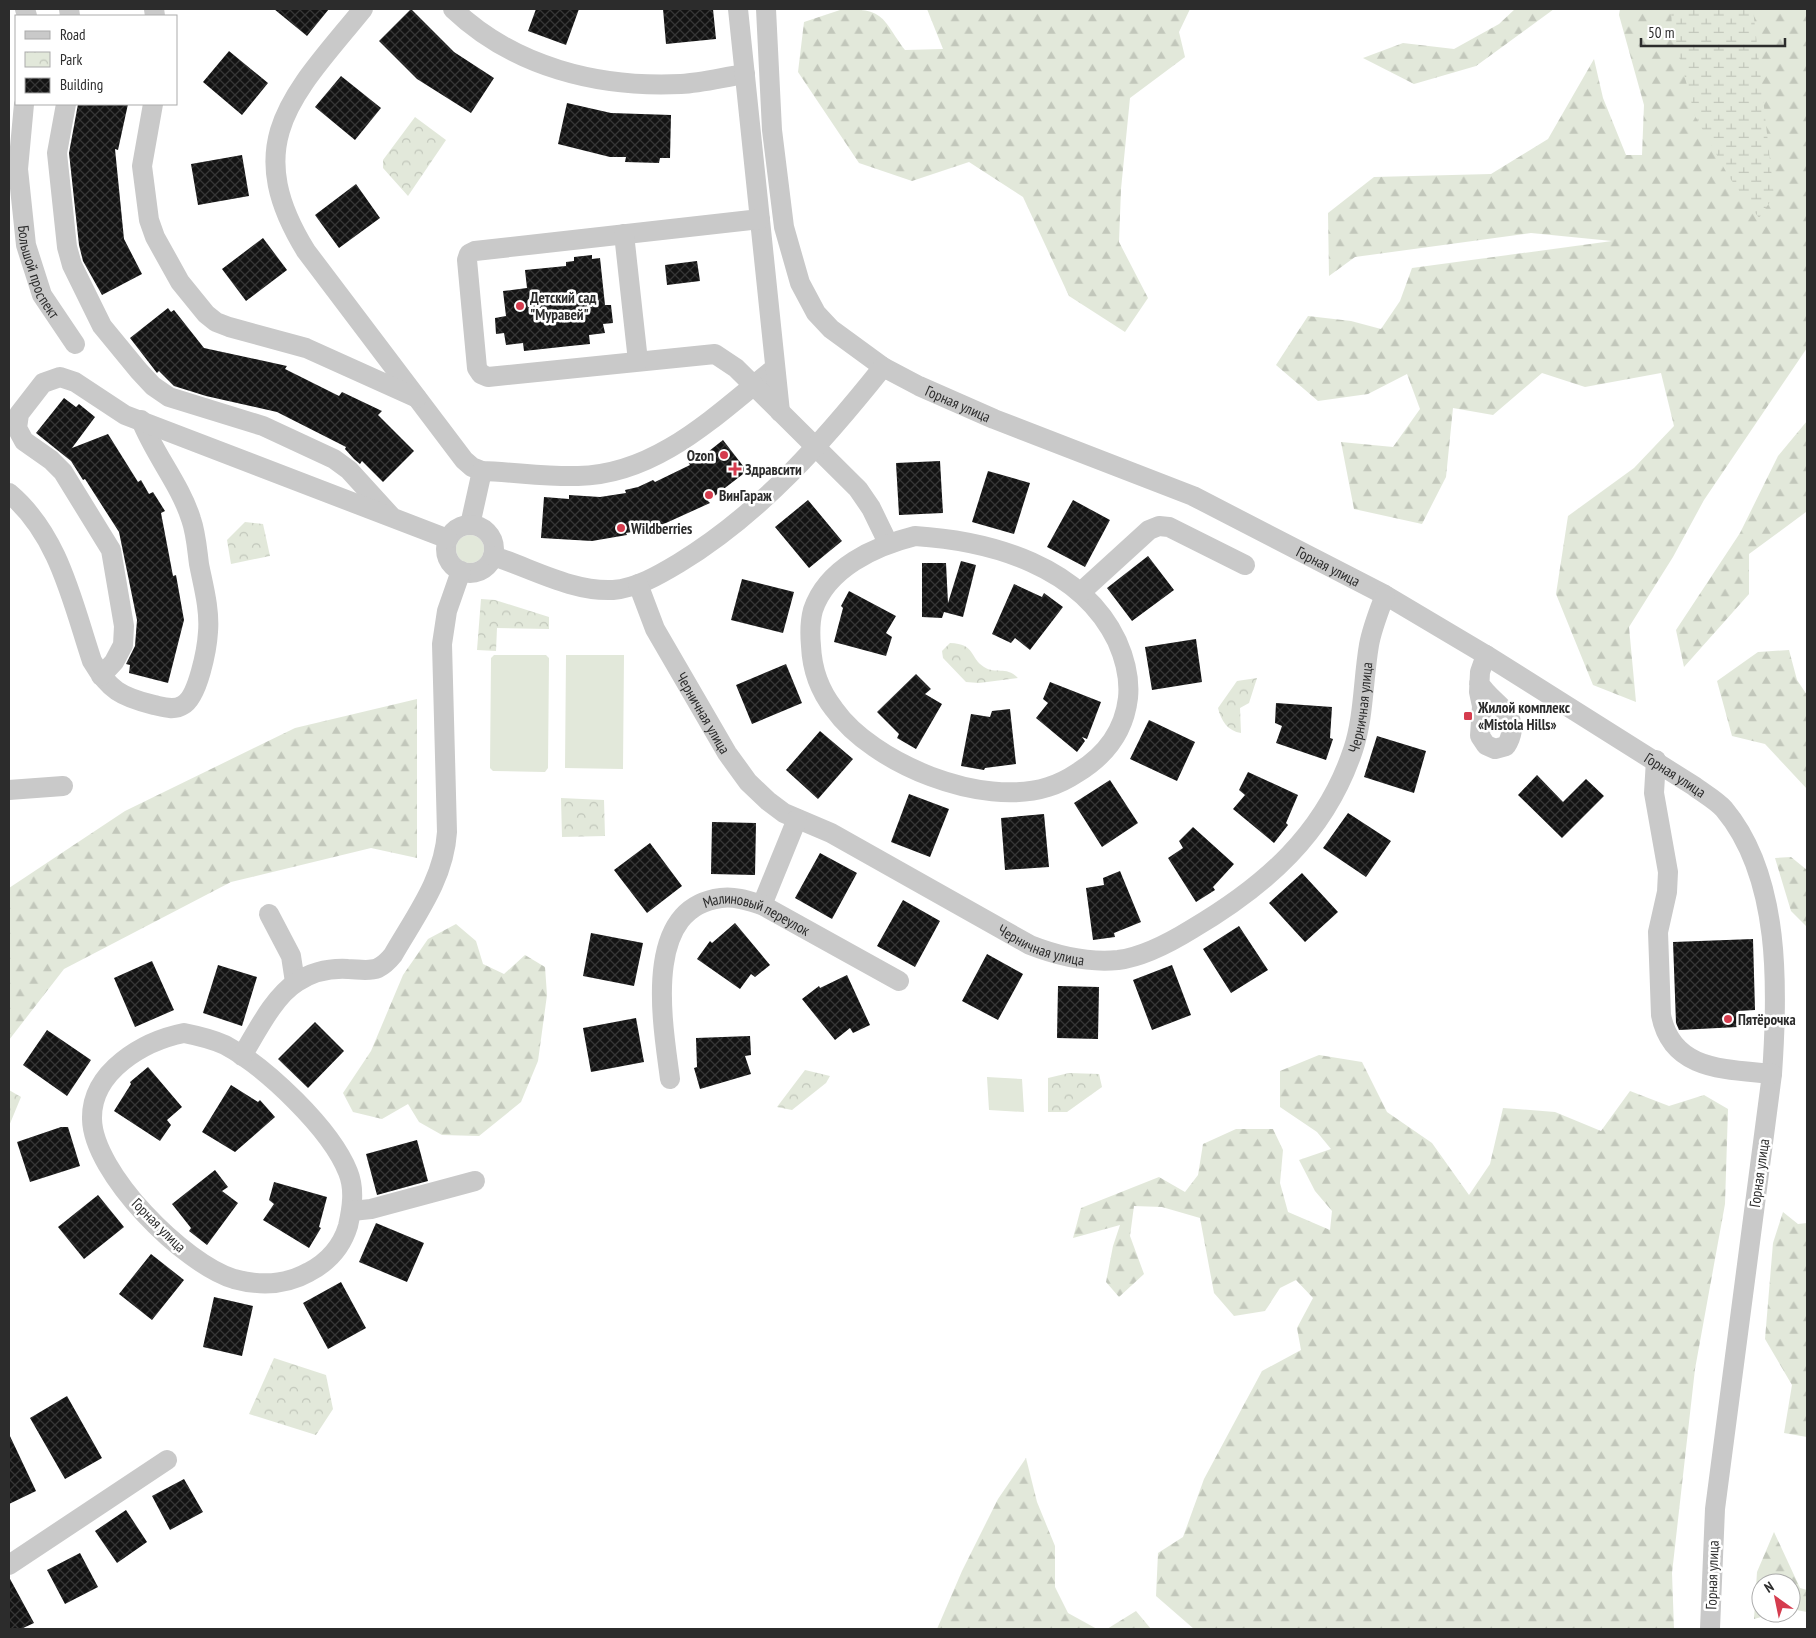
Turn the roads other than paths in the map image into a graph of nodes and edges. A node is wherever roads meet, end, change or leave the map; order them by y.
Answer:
1 (363, 9) edge
2 (453, 9) edge
3 (738, 9) edge
4 (766, 9) edge
5 (744, 74) junction
6 (24, 105) edge
7 (66, 105) edge
8 (153, 105) edge
9 (760, 219) junction
10 (624, 234) junction
11 (75, 344) dead end
12 (638, 361) junction
13 (883, 367) junction
14 (775, 368) junction
15 (753, 385) junction
16 (418, 399) junction
17 (780, 412) junction
18 (141, 420) junction
19 (816, 448) junction
20 (482, 471) junction
21 (9, 494) edge
22 (395, 519) junction
23 (470, 524) junction
24 (448, 539) junction
25 (888, 543) junction
26 (493, 556) junction
27 (1245, 565) dead end
28 (462, 571) junction
29 (638, 584) junction
30 (1081, 592) junction
31 (1385, 595) junction
32 (1486, 655) junction
33 (101, 676) junction
34 (1479, 683) dead end
35 (1656, 760) junction
36 (62, 786) dead end
37 (9, 790) edge
38 (797, 819) junction
39 (762, 905) junction
40 (269, 914) dead end
41 (899, 981) dead end
42 (295, 982) junction
43 (242, 1056) junction
44 (1772, 1074) junction
45 (670, 1080) dead end
46 (475, 1181) dead end
47 (352, 1211) junction
48 (167, 1460) dead end
49 (9, 1566) edge
50 (1710, 1629) edge

1 - 16 street
2 - 5 street
3 - 5 street
4 - 13 street, Горная улица
5 - 9 street
6 - 11 street, Большой проспект
7 - 22 street
8 - 16 street
9 - 10 street
9 - 14 street
10 - 12 street
10 - 12 street
12 - 15 street
13 - 19 street
13 - 31 street, Горная улица
14 - 15 street
14 - 17 street
15 - 17 street
15 - 20 street
16 - 20 street
17 - 19 street
18 - 22 street
18 - 33 street
18 - 33 street
19 - 25 street
19 - 29 street
20 - 23 street
21 - 33 street
22 - 24 street
23 - 24 street
23 - 26 street
24 - 28 street
25 - 30 street
25 - 30 street
26 - 28 street
26 - 29 street
27 - 30 street
28 - 42 street
29 - 38 street, Черничная улица
31 - 32 street, Горная улица
31 - 38 street, Черничная улица
32 - 34 street
32 - 35 street, Горная улица
35 - 44 street, Горная улица
35 - 44 street
36 - 37 street
38 - 39 street
39 - 41 street, Малиновый переулок
39 - 45 street, Малиновый переулок
40 - 42 street
42 - 43 street
43 - 47 street, Горная улица
43 - 47 street, Горная улица
44 - 50 street, Горная улица
46 - 47 street
48 - 49 street

